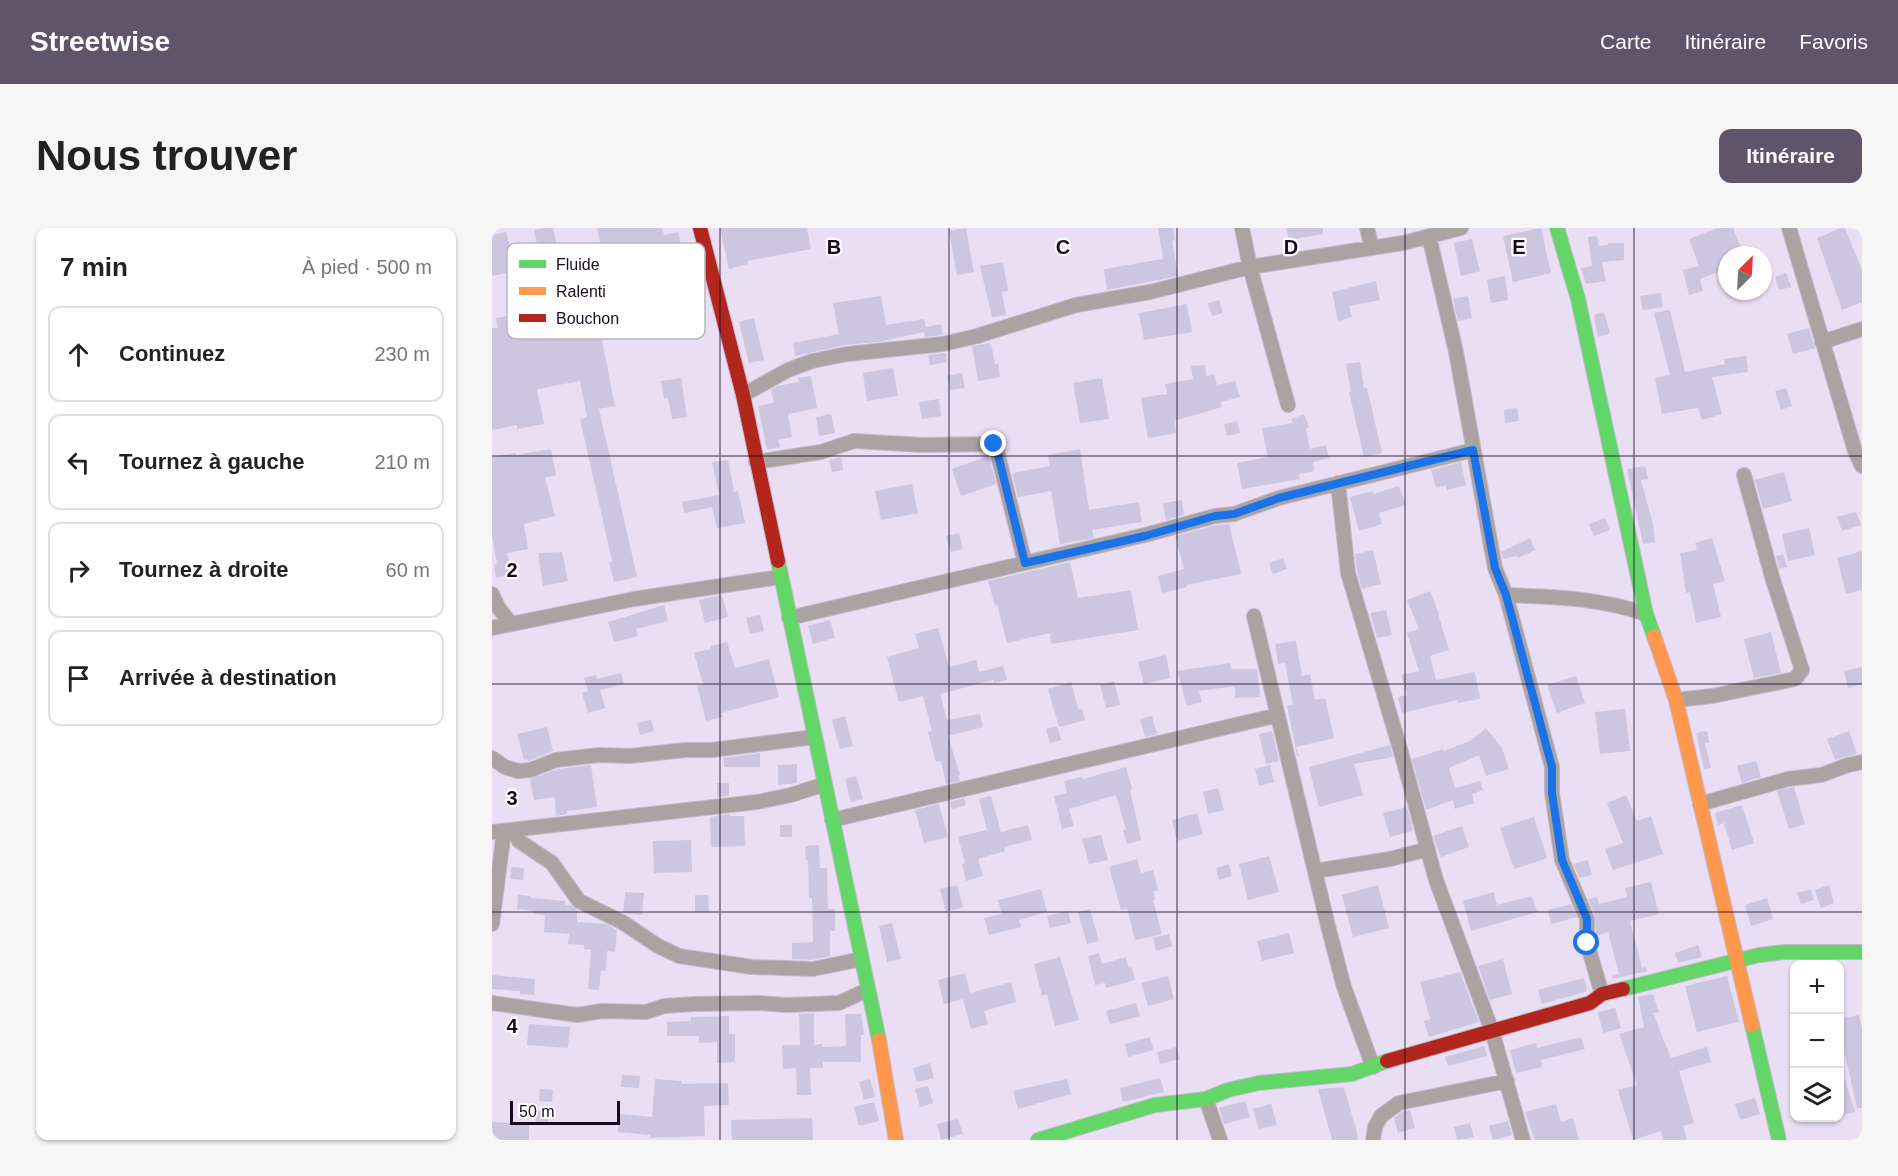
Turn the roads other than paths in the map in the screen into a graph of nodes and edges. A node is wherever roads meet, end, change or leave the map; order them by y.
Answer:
1 (700, 228) edge
2 (1242, 228) edge
3 (1367, 228) edge
4 (1461, 228) edge
5 (1557, 228) edge
6 (1789, 228) edge
7 (1429, 236) junction
8 (704, 243) edge
9 (705, 248) edge
10 (1372, 249) junction
11 (1250, 267) junction
12 (1862, 329) edge
13 (1822, 342) junction
14 (742, 395) junction
15 (1288, 405) dead end
16 (1473, 450) junction
17 (756, 462) junction
18 (1862, 466) edge
19 (1744, 475) dead end
20 (1338, 483) junction
21 (1025, 563) junction
22 (780, 577) junction
23 (492, 594) edge
24 (1506, 595) junction
25 (1646, 614) junction
26 (1254, 616) dead end
27 (789, 618) junction
28 (511, 624) junction
29 (492, 628) edge
30 (1676, 700) junction
31 (1278, 715) junction
32 (814, 737) junction
33 (492, 758) edge
34 (1862, 762) edge
35 (825, 784) junction
36 (1700, 804) junction
37 (832, 820) junction
38 (503, 831) edge
39 (1428, 849) junction
40 (1315, 871) junction
41 (492, 924) edge
42 (1862, 952) edge
43 (862, 959) junction
44 (1736, 961) junction
45 (867, 990) junction
46 (1602, 994) junction
47 (492, 1002) edge
48 (1492, 1031) junction
49 (1373, 1066) junction
50 (1507, 1081) junction
51 (1206, 1099) junction
52 (896, 1140) edge
53 (1038, 1140) edge
54 (1220, 1140) edge
55 (1373, 1140) edge
56 (1523, 1140) edge
57 (1779, 1140) edge

1 - 8 street
2 - 11 street
3 - 10 street
4 - 7 street
5 - 25 street
6 - 13 street
7 - 10 street
7 - 16 street
9 - 14 street
10 - 11 street
11 - 14 street
11 - 15 street
12 - 13 street
13 - 18 street
14 - 17 street
16 - 20 street
16 - 24 street
17 - 21 street
17 - 22 street
19 - 30 street
20 - 21 street
20 - 39 street
21 - 27 street
22 - 27 street
22 - 28 street
23 - 28 street
24 - 25 street
24 - 46 street
25 - 30 street
26 - 31 street
27 - 32 street
28 - 29 street
30 - 36 street
31 - 37 street
31 - 40 street
32 - 33 street
32 - 35 street
34 - 36 street
35 - 37 street
35 - 38 street
36 - 44 street
37 - 43 street
38 - 41 street
38 - 43 street
39 - 40 street
39 - 48 street
40 - 49 street
42 - 44 street
43 - 45 street
44 - 46 street
44 - 57 street
45 - 47 street
45 - 52 street
46 - 48 street
48 - 49 street
48 - 50 street
49 - 51 street
50 - 55 street
50 - 56 street
51 - 53 street
51 - 54 street

